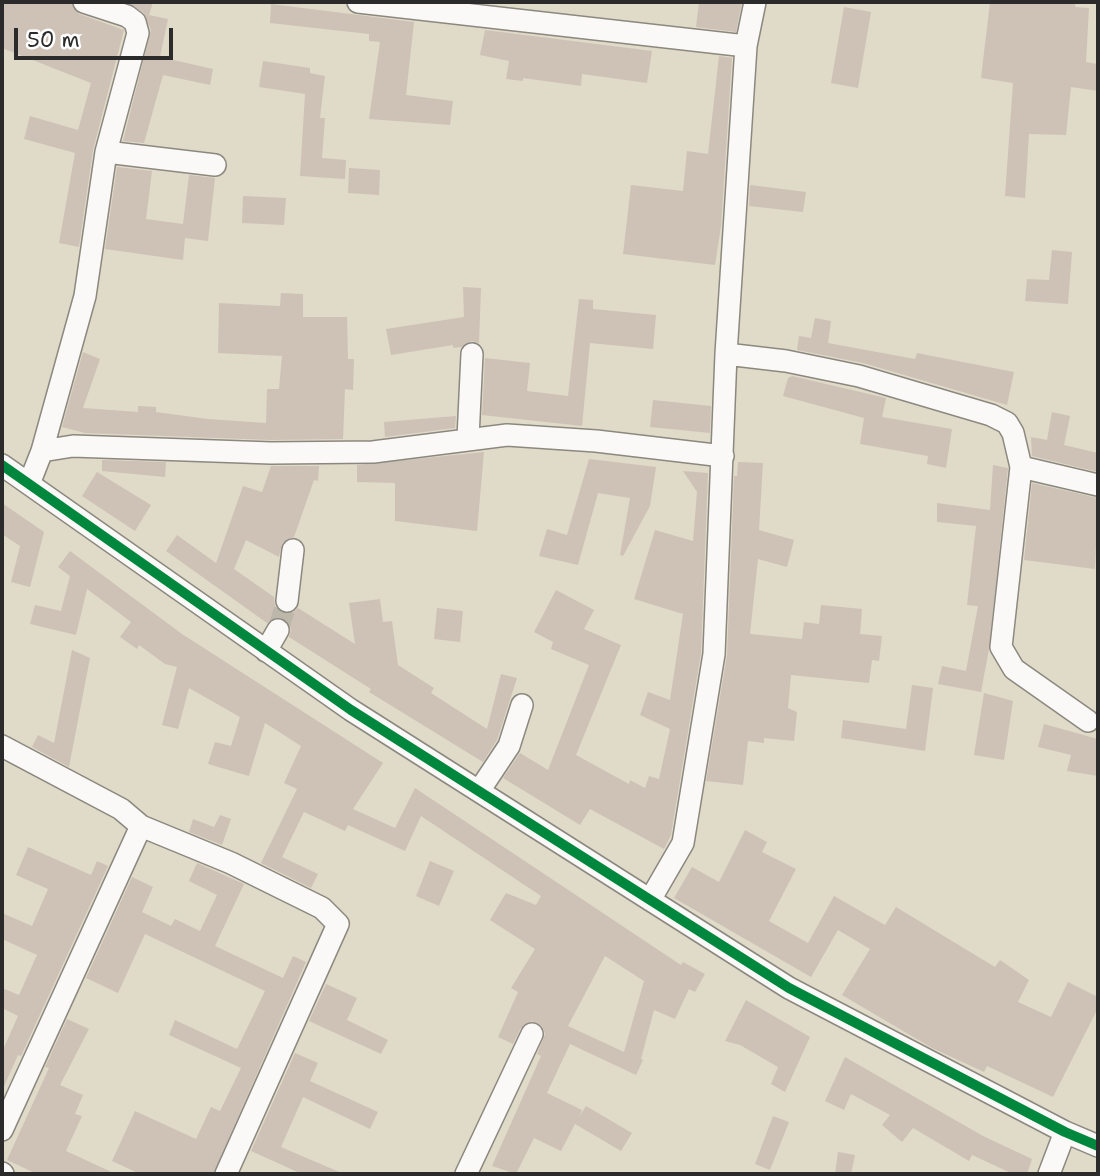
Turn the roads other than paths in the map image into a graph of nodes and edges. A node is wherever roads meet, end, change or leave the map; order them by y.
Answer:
1 (84, 2) edge
2 (358, 2) edge
3 (755, 2) edge
4 (746, 46) junction
5 (106, 152) junction
6 (215, 165) dead end
7 (726, 354) junction
8 (472, 355) dead end
9 (468, 438) junction
10 (42, 451) junction
11 (723, 456) junction
12 (2, 466) edge
13 (1021, 467) junction
14 (29, 484) junction
15 (1098, 485) edge
16 (293, 550) dead end
17 (287, 601) tunnel mouth
18 (278, 630) tunnel mouth
19 (266, 650) junction
20 (522, 705) dead end
21 (1088, 721) dead end
22 (2, 746) edge
23 (479, 791) junction
24 (141, 826) junction
25 (650, 900) junction
26 (532, 1034) dead end
27 (2, 1130) edge
28 (1065, 1132) junction
29 (1098, 1146) edge
30 (226, 1174) edge
31 (466, 1174) edge
32 (1049, 1174) edge

1 - 5 street
2 - 4 street
3 - 4 street
4 - 7 street
5 - 6 street
5 - 10 street
7 - 11 street
7 - 13 street
8 - 9 street
9 - 10 street
9 - 11 street
10 - 14 street
11 - 25 street
12 - 14 street
13 - 15 street
13 - 21 street
14 - 19 street
16 - 17 street
18 - 19 street
19 - 23 street
20 - 23 street
22 - 24 street
23 - 25 street
24 - 27 street
24 - 30 street
25 - 28 street
26 - 31 street
28 - 29 street
28 - 32 street

